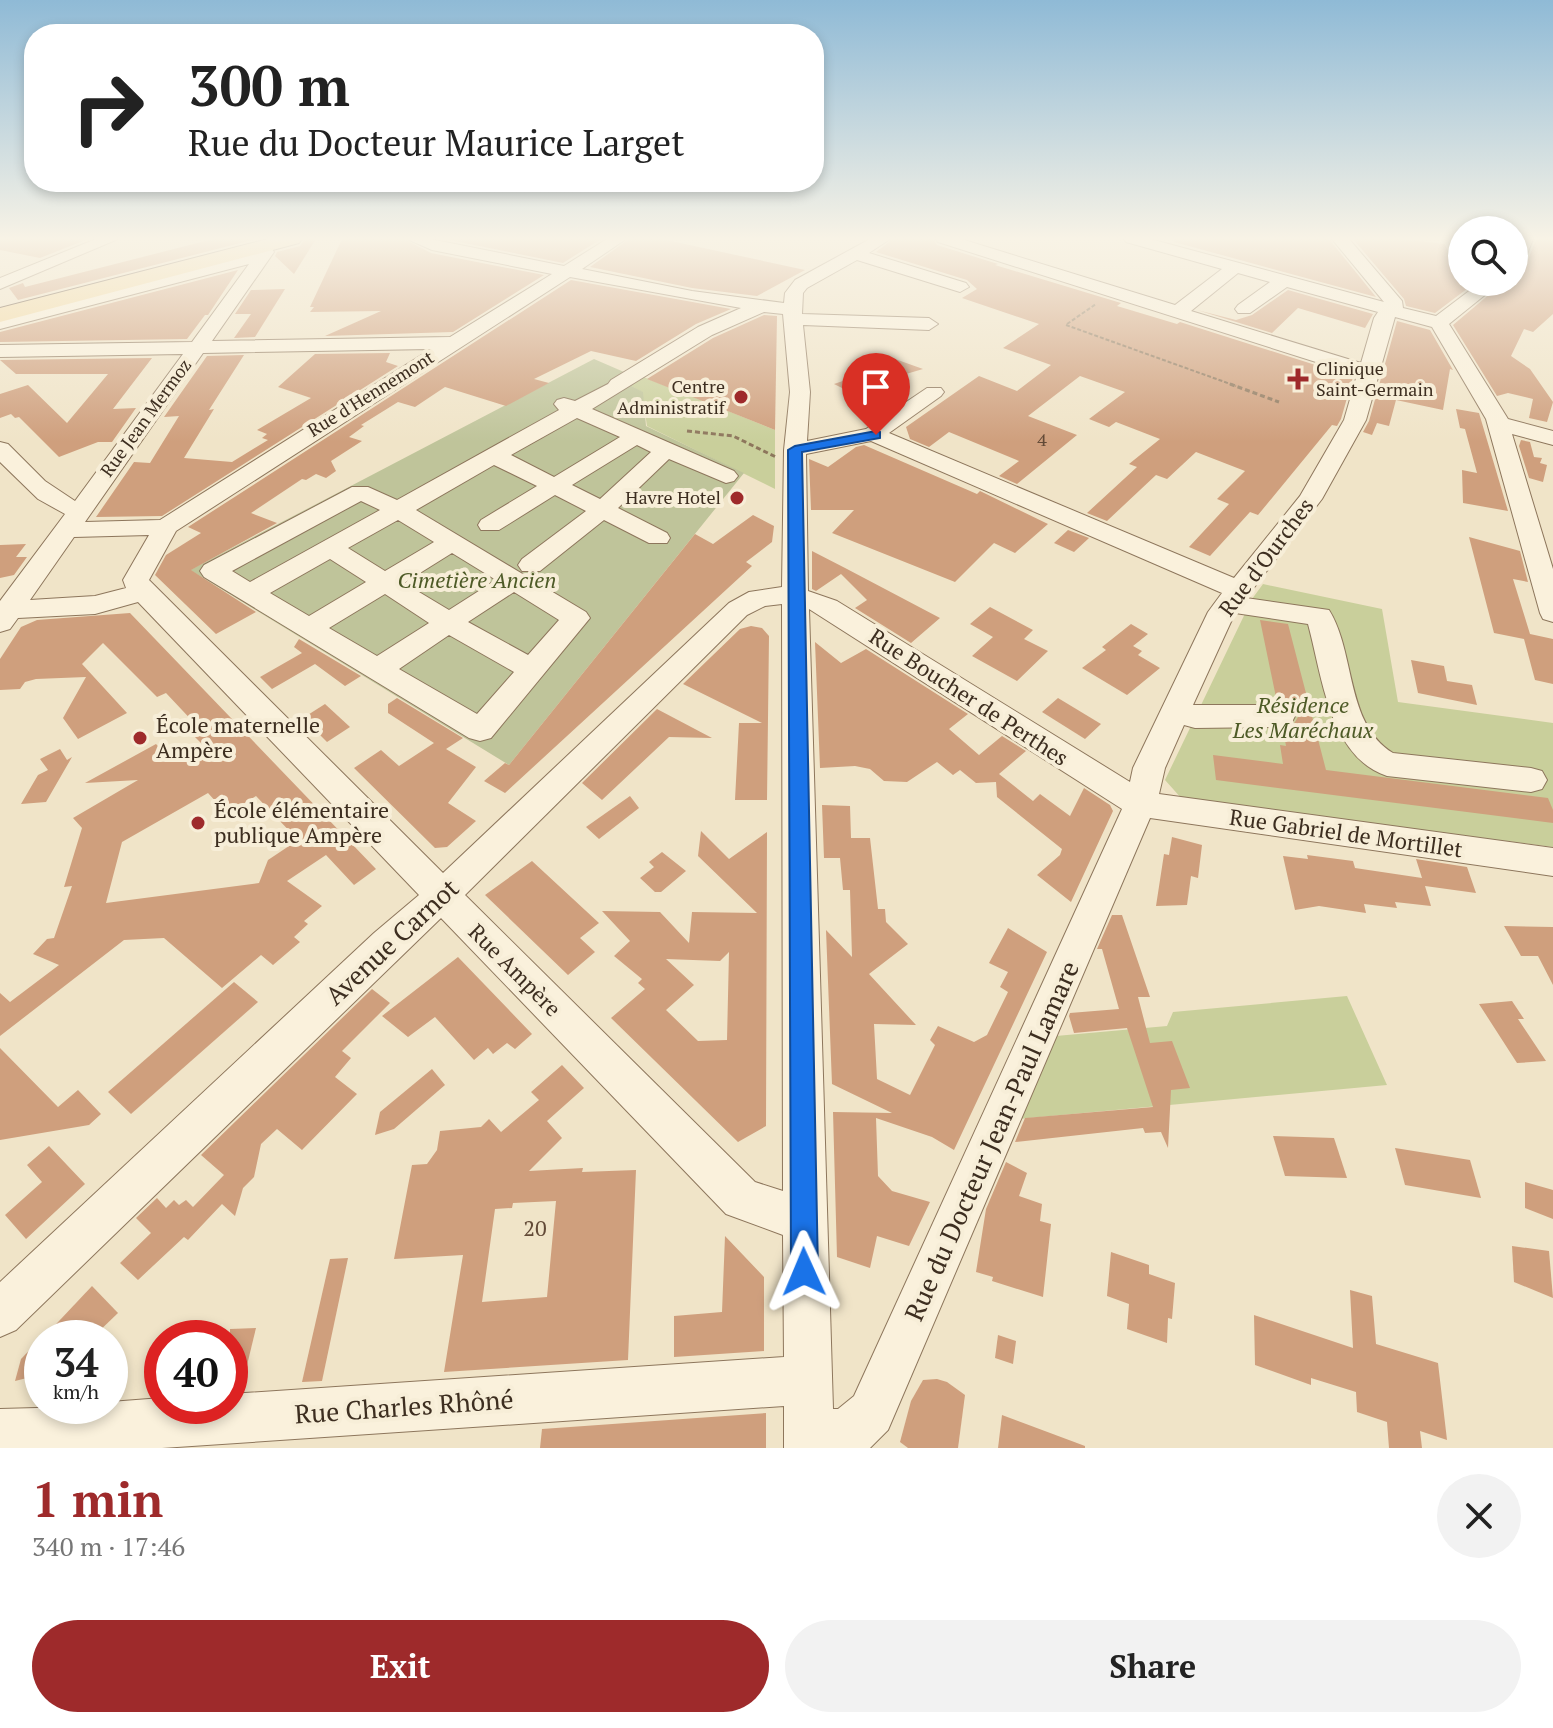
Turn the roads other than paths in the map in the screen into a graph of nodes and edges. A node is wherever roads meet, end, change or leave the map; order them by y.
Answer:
1 (35, 307) edge
2 (60, 307) edge
3 (222, 307) edge
4 (511, 307) edge
5 (759, 307) joint
6 (793, 307) edge
7 (1165, 307) edge
8 (1185, 307) edge
9 (1370, 307) edge
10 (1394, 307) edge
11 (1460, 307) edge
12 (1389, 310) junction
13 (1179, 311) junction
14 (0, 315) edge
15 (792, 315) junction
16 (0, 323) edge
17 (1439, 323) junction
18 (929, 324) dead end
19 (453, 342) junction
20 (198, 346) junction
21 (0, 351) edge
22 (1368, 372) junction
23 (934, 392) dead end
24 (570, 404) junction
25 (1498, 423) junction
26 (873, 434) junction
27 (637, 436) junction
28 (1553, 438) edge
29 (0, 449) edge
30 (666, 450) junction
31 (791, 453) junction
32 (493, 455) junction
33 (726, 476) dead end
34 (554, 486) junction
35 (398, 509) junction
36 (602, 510) junction
37 (73, 520) junction
38 (490, 525) dead end
39 (166, 527) junction
40 (658, 538) dead end
41 (452, 542) junction
42 (330, 548) junction
43 (522, 572) junction
44 (384, 583) junction
45 (250, 593) junction
46 (124, 596) junction
47 (1234, 596) junction
48 (796, 597) junction
49 (1553, 613) edge
50 (3, 615) edge
51 (449, 623) junction
52 (309, 628) junction
53 (378, 669) junction
54 (532, 669) junction
55 (1177, 710) junction
56 (1280, 716) dead end
57 (1531, 780) dead end
58 (1140, 804) junction
59 (1553, 862) edge
60 (442, 896) junction
61 (803, 1214) junction
62 (0, 1314) edge
63 (808, 1380) junction
64 (0, 1434) edge
65 (809, 1442) edge

1 - 14 main road
2 - 16 street
3 - 20 street, Rue Jean Mermoz
4 - 19 street, Rue d'Hennemont
5 - 15 street
5 - 24 street
6 - 15 street
7 - 13 street
8 - 13 street
9 - 12 street
10 - 12 street
11 - 17 street
12 - 17 street
12 - 22 street, Rue d'Ourches
13 - 22 street
15 - 18 street
15 - 31 street
17 - 25 street
19 - 20 street
19 - 39 street, Rue d'Hennemont
20 - 21 street
20 - 37 street, Rue Jean Mermoz
22 - 47 street, Rue d'Ourches
23 - 26 street
24 - 27 street
24 - 32 street
25 - 28 street
25 - 49 street
26 - 31 street
26 - 47 street
27 - 30 street
27 - 34 street
29 - 37 street
30 - 33 street
30 - 36 street
31 - 48 street
32 - 34 street
32 - 35 street
34 - 36 street
34 - 38 street
35 - 41 street
35 - 42 street
35 - 45 street
36 - 40 street
36 - 43 street
37 - 39 street
37 - 50 street, Rue Jean Mermoz
39 - 46 street
41 - 43 street
41 - 44 street
42 - 44 street
42 - 45 street
43 - 51 street
43 - 54 street
44 - 51 street
44 - 52 street
45 - 52 street
46 - 50 street
46 - 60 street, Rue Ampère
47 - 55 street, Rue d'Ourches
47 - 57 street
48 - 58 street, Rue Boucher de Perthes
48 - 60 street, Avenue Carnot
48 - 61 street
51 - 53 street
51 - 54 street
52 - 53 street
53 - 54 street
55 - 56 street
55 - 58 street, Rue d'Ourches
58 - 59 street, Rue Gabriel de Mortillet
58 - 65 street, Rue du Docteur Jean-Paul Lamare
60 - 61 street, Rue Ampère
60 - 62 street, Avenue Carnot
61 - 63 street
63 - 64 street, Rue Charles Rhôné
63 - 65 street

